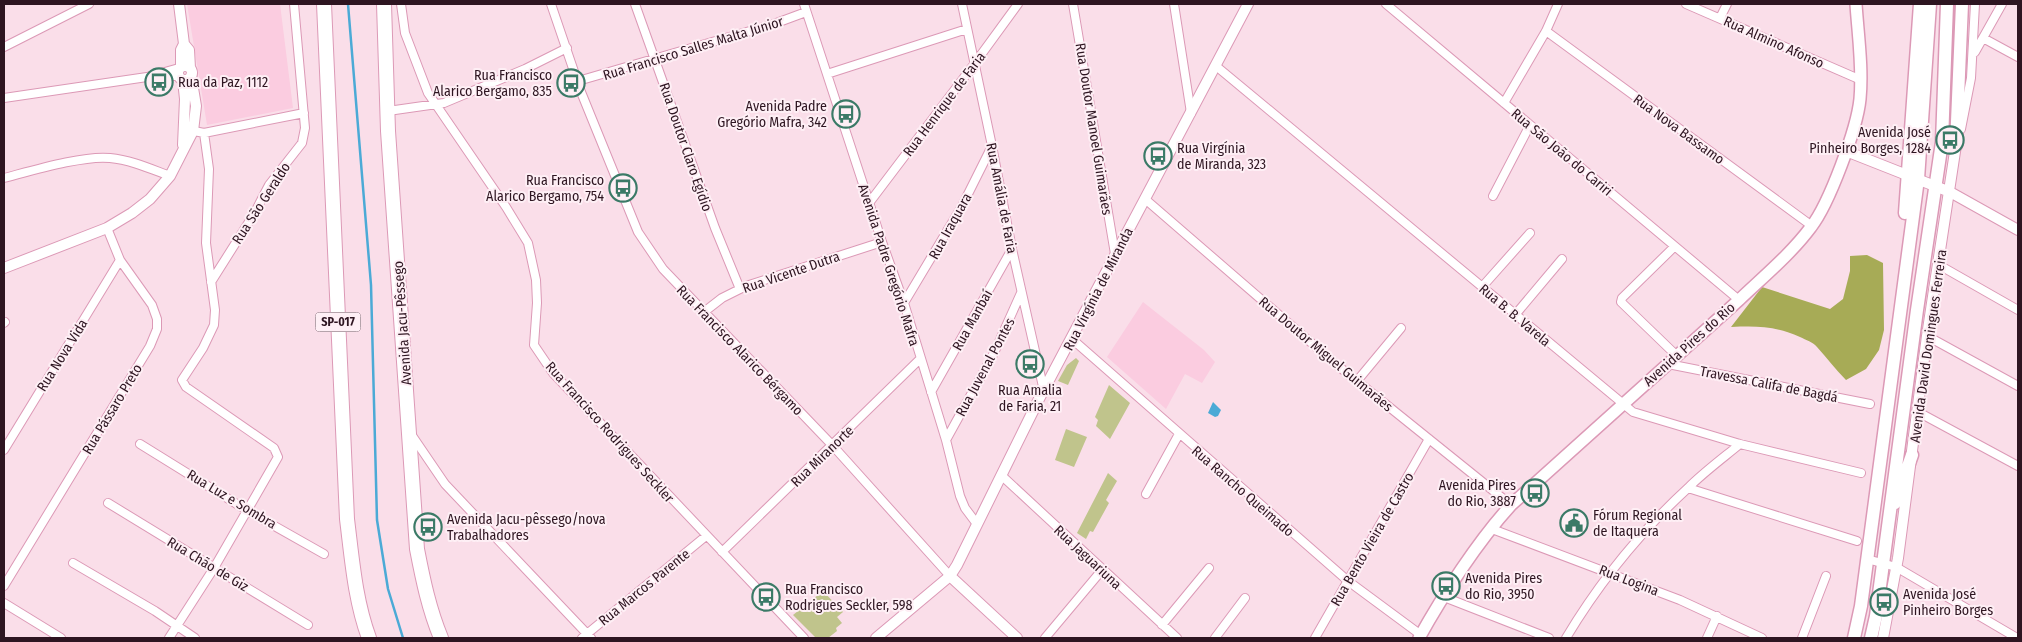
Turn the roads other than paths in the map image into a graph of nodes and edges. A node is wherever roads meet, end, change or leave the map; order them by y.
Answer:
1 (89, 4) edge
2 (179, 4) edge
3 (294, 4) edge
4 (324, 4) edge
5 (384, 4) edge
6 (401, 4) edge
7 (551, 4) edge
8 (635, 4) edge
9 (804, 4) edge
10 (962, 4) edge
11 (1018, 4) edge
12 (1073, 4) edge
13 (1174, 4) edge
14 (1248, 4) edge
15 (1386, 4) edge
16 (1558, 4) edge
17 (1686, 4) edge
18 (1727, 4) edge
19 (1856, 4) edge
20 (1920, 4) edge
21 (1930, 4) edge
22 (1947, 4) edge
23 (1955, 4) edge
24 (1962, 4) edge
25 (1975, 4) edge
26 (2002, 4) edge
27 (806, 12) junction
28 (1720, 18) junction
29 (1961, 22) junction
30 (967, 29) junction
31 (1546, 31) junction
32 (1983, 38) junction
33 (4, 47) edge
34 (567, 48) junction
35 (1974, 54) junction
36 (2018, 57) edge
37 (655, 59) junction
38 (975, 63) junction
39 (1216, 66) junction
40 (184, 73) junction
41 (827, 74) junction
42 (1861, 80) junction
43 (578, 81) junction
44 (4, 98) edge
45 (1504, 103) junction
46 (436, 105) junction
47 (388, 111) junction
48 (304, 113) junction
49 (1190, 113) junction
50 (1530, 125) junction
51 (188, 130) junction
52 (204, 133) junction
53 (1956, 145) junction
54 (992, 146) junction
55 (1846, 151) junction
56 (170, 176) junction
57 (1912, 177) junction
58 (4, 178) edge
59 (1935, 186) junction
60 (1950, 192) junction
61 (1493, 196) dead end
62 (1145, 199) junction
63 (869, 203) junction
64 (1812, 226) junction
65 (107, 228) junction
66 (2018, 230) edge
67 (1530, 233) dead end
68 (882, 242) junction
69 (1674, 247) junction
70 (1012, 249) junction
71 (1115, 254) junction
72 (1562, 259) dead end
73 (120, 260) junction
74 (1939, 265) junction
75 (4, 268) edge
76 (212, 282) junction
77 (1482, 287) junction
78 (740, 289) junction
79 (1021, 293) junction
80 (1739, 300) junction
81 (904, 303) junction
82 (2018, 310) edge
83 (704, 312) junction
84 (1515, 315) junction
85 (1401, 328) dead end
86 (1927, 336) junction
87 (1072, 339) junction
88 (920, 359) junction
89 (1672, 360) junction
90 (1357, 382) junction
91 (2018, 386) edge
92 (932, 392) junction
93 (1044, 392) junction
94 (1622, 404) junction
95 (1870, 404) dead end
96 (1918, 412) junction
97 (409, 431) junction
98 (1179, 434) junction
99 (946, 440) junction
100 (1429, 440) junction
101 (140, 444) dead end
102 (1740, 444) junction
103 (832, 446) junction
104 (4, 450) edge
105 (1912, 455) junction
106 (2018, 466) edge
107 (1861, 473) dead end
108 (1001, 475) junction
109 (1688, 488) junction
110 (1146, 494) dead end
111 (108, 504) dead end
112 (1511, 505) junction
113 (248, 510) junction
114 (1889, 517) junction
115 (977, 524) junction
116 (1492, 529) junction
117 (706, 536) junction
118 (1857, 541) dead end
119 (722, 552) junction
120 (324, 554) dead end
121 (1867, 559) junction
122 (73, 562) dead end
123 (1882, 563) junction
124 (1896, 567) junction
125 (214, 568) junction
126 (1208, 568) dead end
127 (1102, 570) junction
128 (1610, 572) junction
129 (950, 576) junction
130 (1826, 576) dead end
131 (1348, 581) junction
132 (4, 586) edge
133 (1444, 597) junction
134 (1245, 598) dead end
135 (4, 603) edge
136 (1717, 616) junction
137 (1162, 624) junction
138 (308, 625) dead end
139 (177, 626) junction
140 (1420, 636) edge
141 (587, 637) edge
142 (61, 638) edge
143 (169, 638) edge
144 (195, 638) edge
145 (369, 638) edge
146 (441, 638) edge
147 (804, 638) edge
148 (876, 638) edge
149 (1017, 638) edge
150 (1045, 638) edge
151 (1177, 638) edge
152 (1214, 638) edge
153 (1315, 638) edge
154 (1549, 638) edge
155 (1566, 638) edge
156 (1707, 638) edge
157 (1762, 638) edge
158 (1802, 638) edge
159 (1854, 638) edge
160 (1871, 638) edge
161 (1883, 638) edge
162 (2017, 638) edge

1 - 33 street
2 - 40 street
3 - 48 street, Rua São Geraldo
4 - 145 highway, SP-017
5 - 47 highway, Avenida Jacu-Pêssego
6 - 46 street, Rua Francisco Rodrigues Seckler
7 - 34 street, Rua Francisco Alarico Bérgamo
8 - 37 street, Rua Doutor Claro Egídio
9 - 27 street, Avenida Padre Gregório Mafra
10 - 30 street, Rua Amália de Faria
11 - 38 street, Rua Henrique de Faria
12 - 71 street, Rua Doutor Manoel Guimarães
13 - 49 street
14 - 39 street, Rua Virgínia de Miranda
15 - 45 street, Rua São João do Cariri
16 - 31 street
17 - 28 street, Rua Almino Afonso
18 - 28 street
19 - 42 main road, Avenida Pires do Rio
20 - 57 main road
21 - 57 main road
22 - 59 main road
23 - 29 main road
24 - 29 main road
25 - 35 street, Avenida David Domingues Ferreira
26 - 32 street, Avenida David Domingues Ferreira
27 - 37 street, Rua Francisco Salles Malta Júnior
27 - 41 street, Avenida Padre Gregório Mafra
28 - 42 street, Rua Almino Afonso
29 - 53 main road
30 - 38 street, Rua Amália de Faria
30 - 41 street
31 - 45 street
31 - 64 street, Rua Nova Bassamo
32 - 35 street, Avenida David Domingues Ferreira
32 - 36 street
34 - 43 street, Rua Francisco Alarico Bérgamo
34 - 46 street
35 - 53 street, Avenida David Domingues Ferreira
37 - 43 street, Rua Francisco Salles Malta Júnior
37 - 78 street, Rua Doutor Claro Egídio
38 - 54 street, Rua Amália de Faria
38 - 63 street, Rua Henrique de Faria
39 - 49 street, Rua Virgínia de Miranda
39 - 77 street, Rua B. B. Varela
40 - 44 street
40 - 51 street
41 - 63 street, Avenida Padre Gregório Mafra
42 - 55 main road, Avenida Pires do Rio
43 - 83 street, Rua Francisco Alarico Bérgamo
45 - 50 street, Rua São João do Cariri
46 - 47 street
46 - 117 street, Rua Francisco Rodrigues Seckler
47 - 97 highway, Avenida Jacu-Pêssego
48 - 52 street
48 - 76 street, Rua São Geraldo
49 - 62 street, Rua Virgínia de Miranda
50 - 61 street
50 - 69 street, Rua São João do Cariri
51 - 52 street
51 - 56 street
52 - 76 street
53 - 60 street, Avenida David Domingues Ferreira
54 - 70 street, Rua Amália de Faria
54 - 81 street, Rua Iraquara
55 - 57 street
55 - 64 main road, Avenida Pires do Rio
56 - 58 street
56 - 65 street
57 - 59 street
57 - 121 main road
59 - 60 street
59 - 114 main road
60 - 66 street
60 - 74 street, Avenida David Domingues Ferreira
62 - 71 street, Rua Virgínia de Miranda
62 - 90 street, Rua Doutor Miguel Guimarães
63 - 68 street, Avenida Padre Gregório Mafra
64 - 80 main road, Avenida Pires do Rio
65 - 73 street, Rua Pássaro Preto
65 - 75 street
67 - 77 street
68 - 78 street, Rua Vicente Dutra
68 - 81 street, Avenida Padre Gregório Mafra
69 - 80 street, Rua São João do Cariri
69 - 89 street
70 - 79 street, Rua Amália de Faria
70 - 92 street, Rua Manbaí
71 - 87 street, Rua Virgínia de Miranda
72 - 84 street
73 - 104 street, Rua Nova Vida
73 - 132 street, Rua Pássaro Preto
74 - 82 street
74 - 86 street, Avenida David Domingues Ferreira
76 - 113 street
77 - 84 street, Rua B. B. Varela
78 - 83 street, Rua Vicente Dutra
79 - 93 street, Rua Amália de Faria
79 - 99 street, Rua Juvenal Pontes
80 - 89 main road, Avenida Pires do Rio
81 - 88 street, Avenida Padre Gregório Mafra
83 - 103 street, Rua Francisco Alarico Bérgamo
84 - 94 street, Rua B. B. Varela
85 - 90 street
86 - 91 street
86 - 96 street, Avenida David Domingues Ferreira
87 - 93 street, Rua Virgínia de Miranda
87 - 98 street, Rua Rancho Queimado
88 - 92 street, Avenida Padre Gregório Mafra
88 - 103 street, Rua Miranorte
89 - 94 main road, Avenida Pires do Rio
89 - 95 street, Travessa Califa de Bagdá
90 - 100 street, Rua Doutor Miguel Guimarães
92 - 99 street, Avenida Padre Gregório Mafra
93 - 108 street, Rua Virgínia de Miranda
94 - 102 street, Rua B. B. Varela
94 - 112 main road, Avenida Pires do Rio
96 - 105 street, Avenida David Domingues Ferreira
96 - 106 street
97 - 141 street
97 - 146 highway, Avenida Jacu-Pêssego
98 - 110 street
98 - 131 street, Rua Rancho Queimado
99 - 115 street, Avenida Padre Gregório Mafra
100 - 112 street, Rua Doutor Miguel Guimarães
100 - 131 street, Rua Bento Vieira de Castro
101 - 113 street, Rua Luz e Sombra
102 - 107 street, Rua B. B. Varela
102 - 109 street
103 - 119 street, Rua Miranorte
103 - 129 street, Rua Francisco Alarico Bérgamo
105 - 114 main road
105 - 124 street, Avenida David Domingues Ferreira
108 - 115 street, Rua Virgínia de Miranda
108 - 127 street, Rua Jaguariuna
109 - 118 street
109 - 128 street
111 - 125 street, Rua Chão de Giz
112 - 116 main road, Avenida Pires do Rio
113 - 120 street, Rua Luz e Sombra
113 - 125 street
114 - 123 main road
115 - 129 street, Rua Virgínia de Miranda
116 - 128 street, Rua Logina
116 - 133 main road, Avenida Pires do Rio
117 - 119 street, Rua Francisco Rodrigues Seckler
117 - 141 street, Rua Marcos Parente
119 - 147 street, Rua Francisco Rodrigues Seckler
121 - 123 street
121 - 159 main road
122 - 139 street
123 - 124 street
123 - 160 main road
124 - 161 street, Avenida David Domingues Ferreira
124 - 162 street
125 - 138 street, Rua Chão de Giz
125 - 139 street
126 - 137 street
127 - 137 street, Rua Jaguariuna
127 - 150 street
128 - 136 street, Rua Logina
128 - 155 street
129 - 148 street
129 - 149 street, Rua Francisco Alarico Bérgamo
130 - 158 street
131 - 140 street, Rua Rancho Queimado
131 - 153 street, Rua Bento Vieira de Castro
133 - 140 main road, Avenida Pires do Rio
133 - 154 street
134 - 152 street
135 - 142 street
136 - 156 street
136 - 157 street, Rua Logina
137 - 151 street, Rua Jaguariuna
139 - 143 street
139 - 144 street

